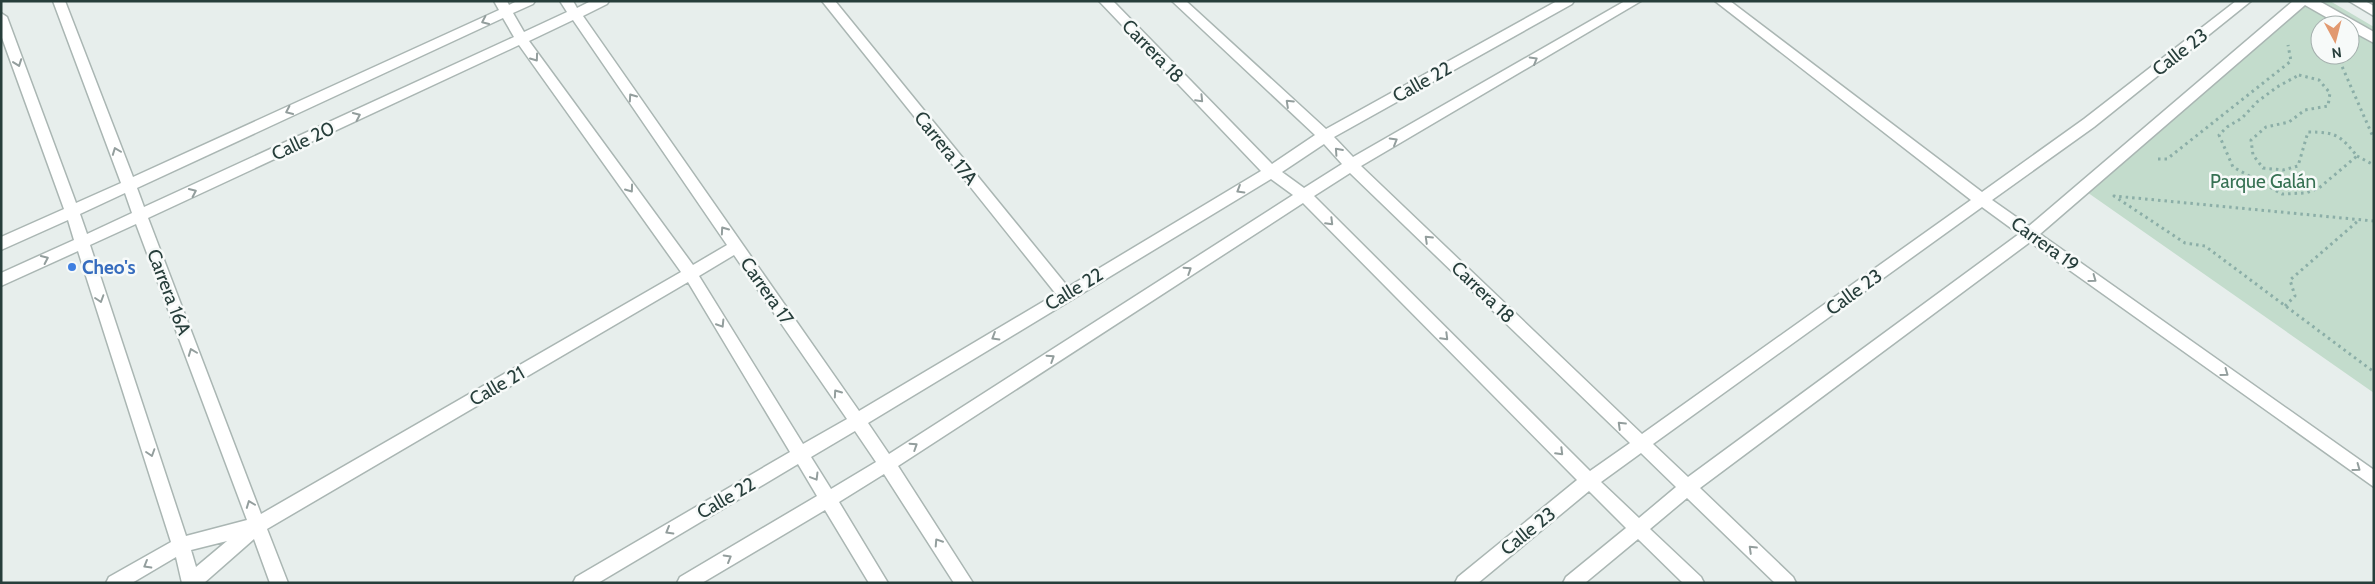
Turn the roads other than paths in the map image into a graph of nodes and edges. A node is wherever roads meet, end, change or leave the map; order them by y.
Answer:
1 (59, 1) edge
2 (529, 1) edge
3 (566, 1) edge
4 (603, 1) edge
5 (828, 1) edge
6 (1105, 1) edge
7 (1178, 1) edge
8 (1568, 1) edge
9 (1635, 1) edge
10 (1721, 1) edge
11 (2244, 1) edge
12 (2302, 1) edge
13 (2308, 1) edge
14 (2355, 1) edge
15 (503, 6) edge
16 (2374, 12) edge
17 (574, 15) junction
18 (1, 17) edge
19 (2374, 38) edge
20 (522, 40) junction
21 (1325, 136) junction
22 (1351, 165) junction
23 (1271, 172) junction
24 (128, 184) junction
25 (1304, 195) junction
26 (1982, 200) junction
27 (72, 211) junction
28 (139, 216) junction
29 (2030, 234) junction
30 (82, 242) junction
31 (1, 244) edge
32 (736, 247) junction
33 (690, 273) junction
34 (1, 280) edge
35 (1065, 294) junction
36 (856, 421) junction
37 (1641, 444) junction
38 (801, 454) junction
39 (887, 464) junction
40 (2374, 480) edge
41 (1589, 481) junction
42 (1687, 488) junction
43 (829, 500) junction
44 (258, 525) junction
45 (1640, 528) junction
46 (181, 545) junction
47 (192, 582) edge
48 (116, 583) edge
49 (279, 583) edge
50 (582, 583) edge
51 (686, 583) edge
52 (878, 583) edge
53 (964, 583) edge
54 (1464, 583) edge
55 (1572, 583) edge
56 (1695, 583) edge
57 (1787, 583) edge

24 -> 1 street, Carrera 16A
2 - 15 street, Calle 20
3 - 17 street, Carrera 17
4 - 17 street, Calle 20
5 - 35 street, Carrera 17A
6 -> 23 street, Carrera 18
21 -> 7 street, Carrera 18
8 - 21 street, Calle 22
22 -> 9 street, Calle 22
10 - 26 street, Carrera 19
11 - 26 street, Calle 23
12 - 29 street, Calle 23
13 - 19 street
14 - 16 street
15 - 20 street
15 -> 24 street, Calle 20
17 - 20 street, Calle 20
32 -> 17 street, Carrera 17
18 -> 27 street
28 -> 20 street, Calle 20
20 -> 33 street
22 -> 21 street, Carrera 18
21 - 23 street, Calle 22
22 - 25 street, Calle 22
37 -> 22 street, Carrera 18
23 - 25 street, Carrera 18
23 -> 35 street, Calle 22
24 - 27 street, Calle 20
24 - 28 street, Carrera 16A
39 -> 25 street, Calle 22
25 -> 41 street, Carrera 18
26 - 29 street, Carrera 19
26 - 37 street, Calle 23
27 - 30 street
27 - 31 street, Calle 20
28 - 30 street, Calle 20
44 -> 28 street, Carrera 16A
29 -> 40 street, Carrera 19
29 - 42 street, Calle 23
34 -> 30 street, Calle 20
30 -> 46 street
32 - 33 street, Calle 21
36 -> 32 street, Carrera 17
33 -> 38 street
33 - 44 street, Calle 21
35 -> 36 street, Calle 22
36 - 38 street, Calle 22
36 - 39 street, Carrera 17
37 - 41 street, Calle 23
37 - 42 street, Carrera 18
38 -> 43 street
38 -> 50 street, Calle 22
39 - 43 street, Calle 22
53 -> 39 street, Carrera 17
41 - 45 street, Carrera 18
41 - 54 street, Calle 23
42 - 45 street, Calle 23
57 -> 42 street, Carrera 18
51 -> 43 street, Calle 22
43 - 52 street
44 - 46 street, Calle 21
44 - 47 street, Calle 21
44 - 49 street, Carrera 16A
45 - 55 street, Calle 23
45 - 56 street, Carrera 18
46 - 47 street
46 -> 48 street, Calle 21

